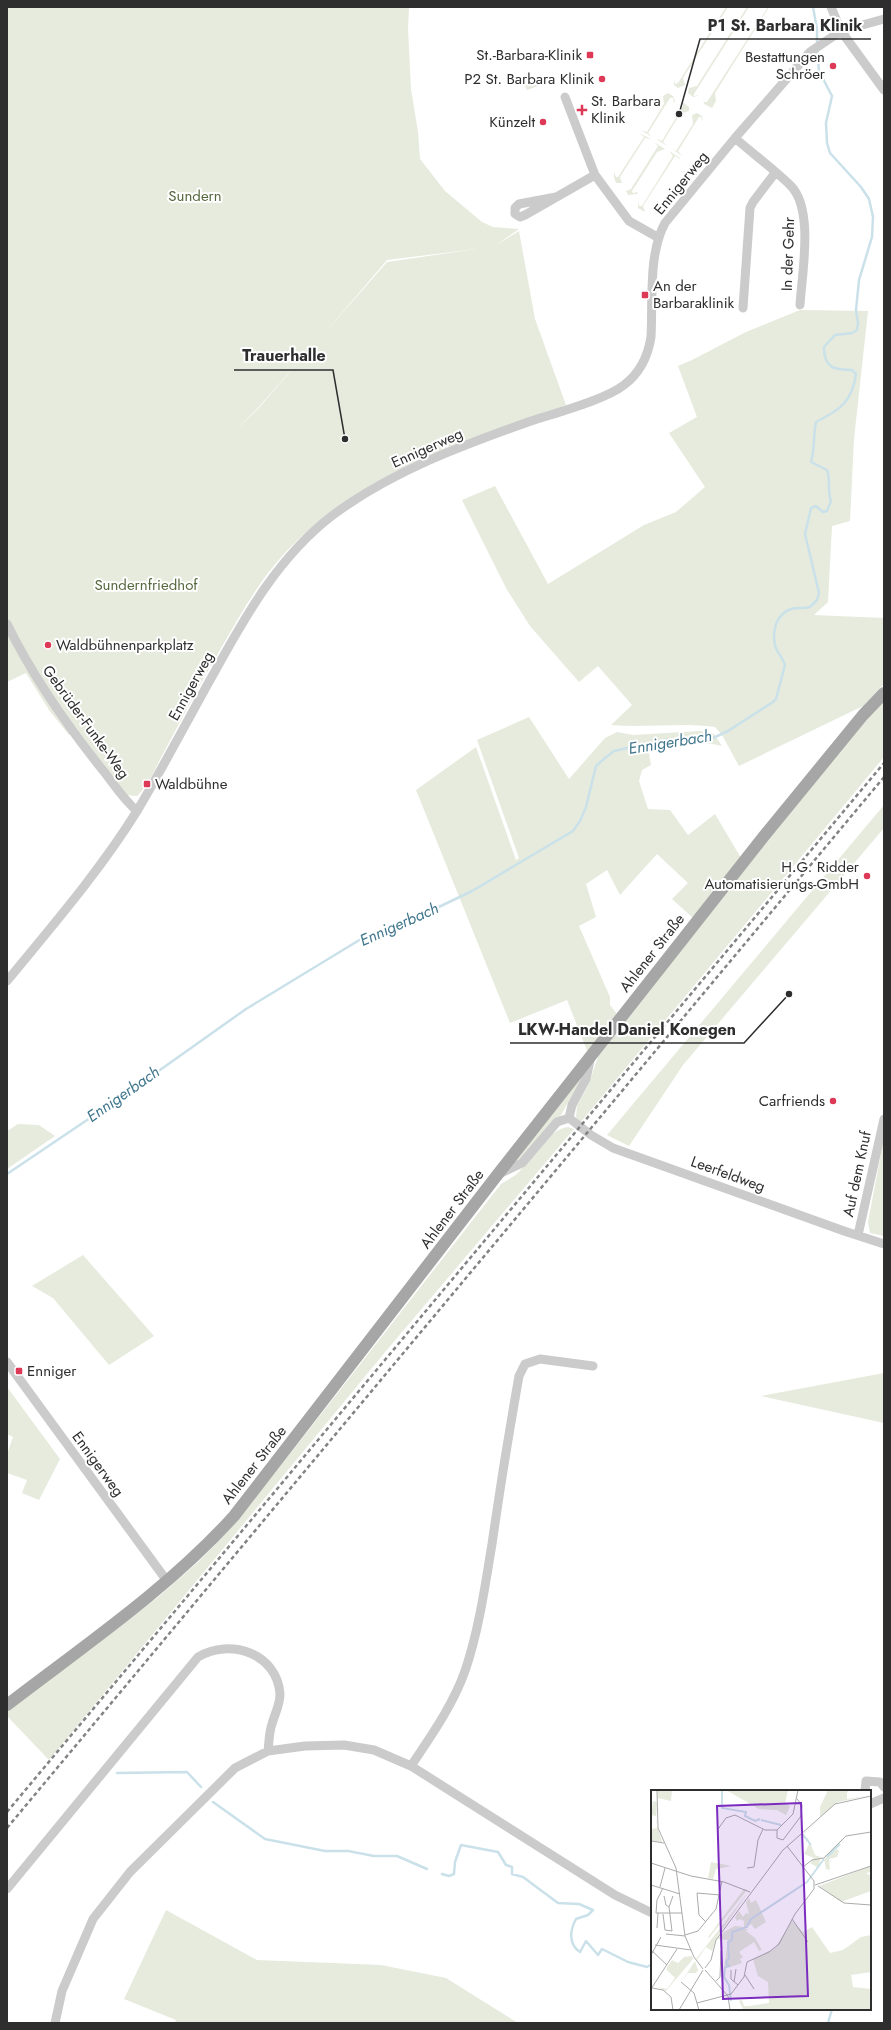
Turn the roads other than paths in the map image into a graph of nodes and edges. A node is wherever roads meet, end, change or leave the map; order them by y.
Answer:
1 (831, 7) edge
2 (884, 19) edge
3 (841, 31) junction
4 (884, 90) edge
5 (565, 97) dead end
6 (735, 138) junction
7 (775, 173) junction
8 (595, 175) junction
9 (556, 197) dead end
10 (658, 238) junction
11 (800, 304) dead end
12 (743, 308) dead end
13 (7, 624) edge
14 (884, 693) edge
15 (137, 811) junction
16 (7, 981) edge
17 (591, 1056) junction
18 (569, 1118) junction
19 (884, 1119) edge
20 (498, 1174) junction
21 (858, 1236) junction
22 (884, 1244) edge
23 (7, 1362) edge
24 (593, 1366) dead end
25 (167, 1581) junction
26 (7, 1705) edge
27 (268, 1751) junction
28 (411, 1766) junction
29 (884, 1787) edge
30 (865, 1790) edge
31 (884, 1798) edge
32 (871, 1804) edge
33 (7, 1889) edge
34 (651, 1913) edge
35 (55, 2023) edge

1 - 3 street
2 - 3 street, Ennigerweg
3 - 4 street
3 - 6 street, Ennigerweg
5 - 8 street
6 - 7 street, In der Gehr
6 - 10 street, Ennigerweg
7 - 11 street, In der Gehr
7 - 12 street
8 - 9 street
8 - 10 street
10 - 15 street, Ennigerweg
13 - 15 street, Gebrüder-Funke-Weg
14 - 17 main road, Ahlener Straße
15 - 16 street, Ennigerweg
17 - 18 street
17 - 20 main road, Ahlener Straße
18 - 20 street
18 - 21 street, Leerfeldweg
19 - 21 street, Auf dem Knuf
20 - 25 main road, Ahlener Straße
21 - 22 street, Leerfeldweg
23 - 25 street, Ennigerweg
24 - 28 street
25 - 26 main road, Ahlener Straße
27 - 28 street
27 - 33 street
27 - 35 street
28 - 34 street
29 - 30 street
31 - 32 street

